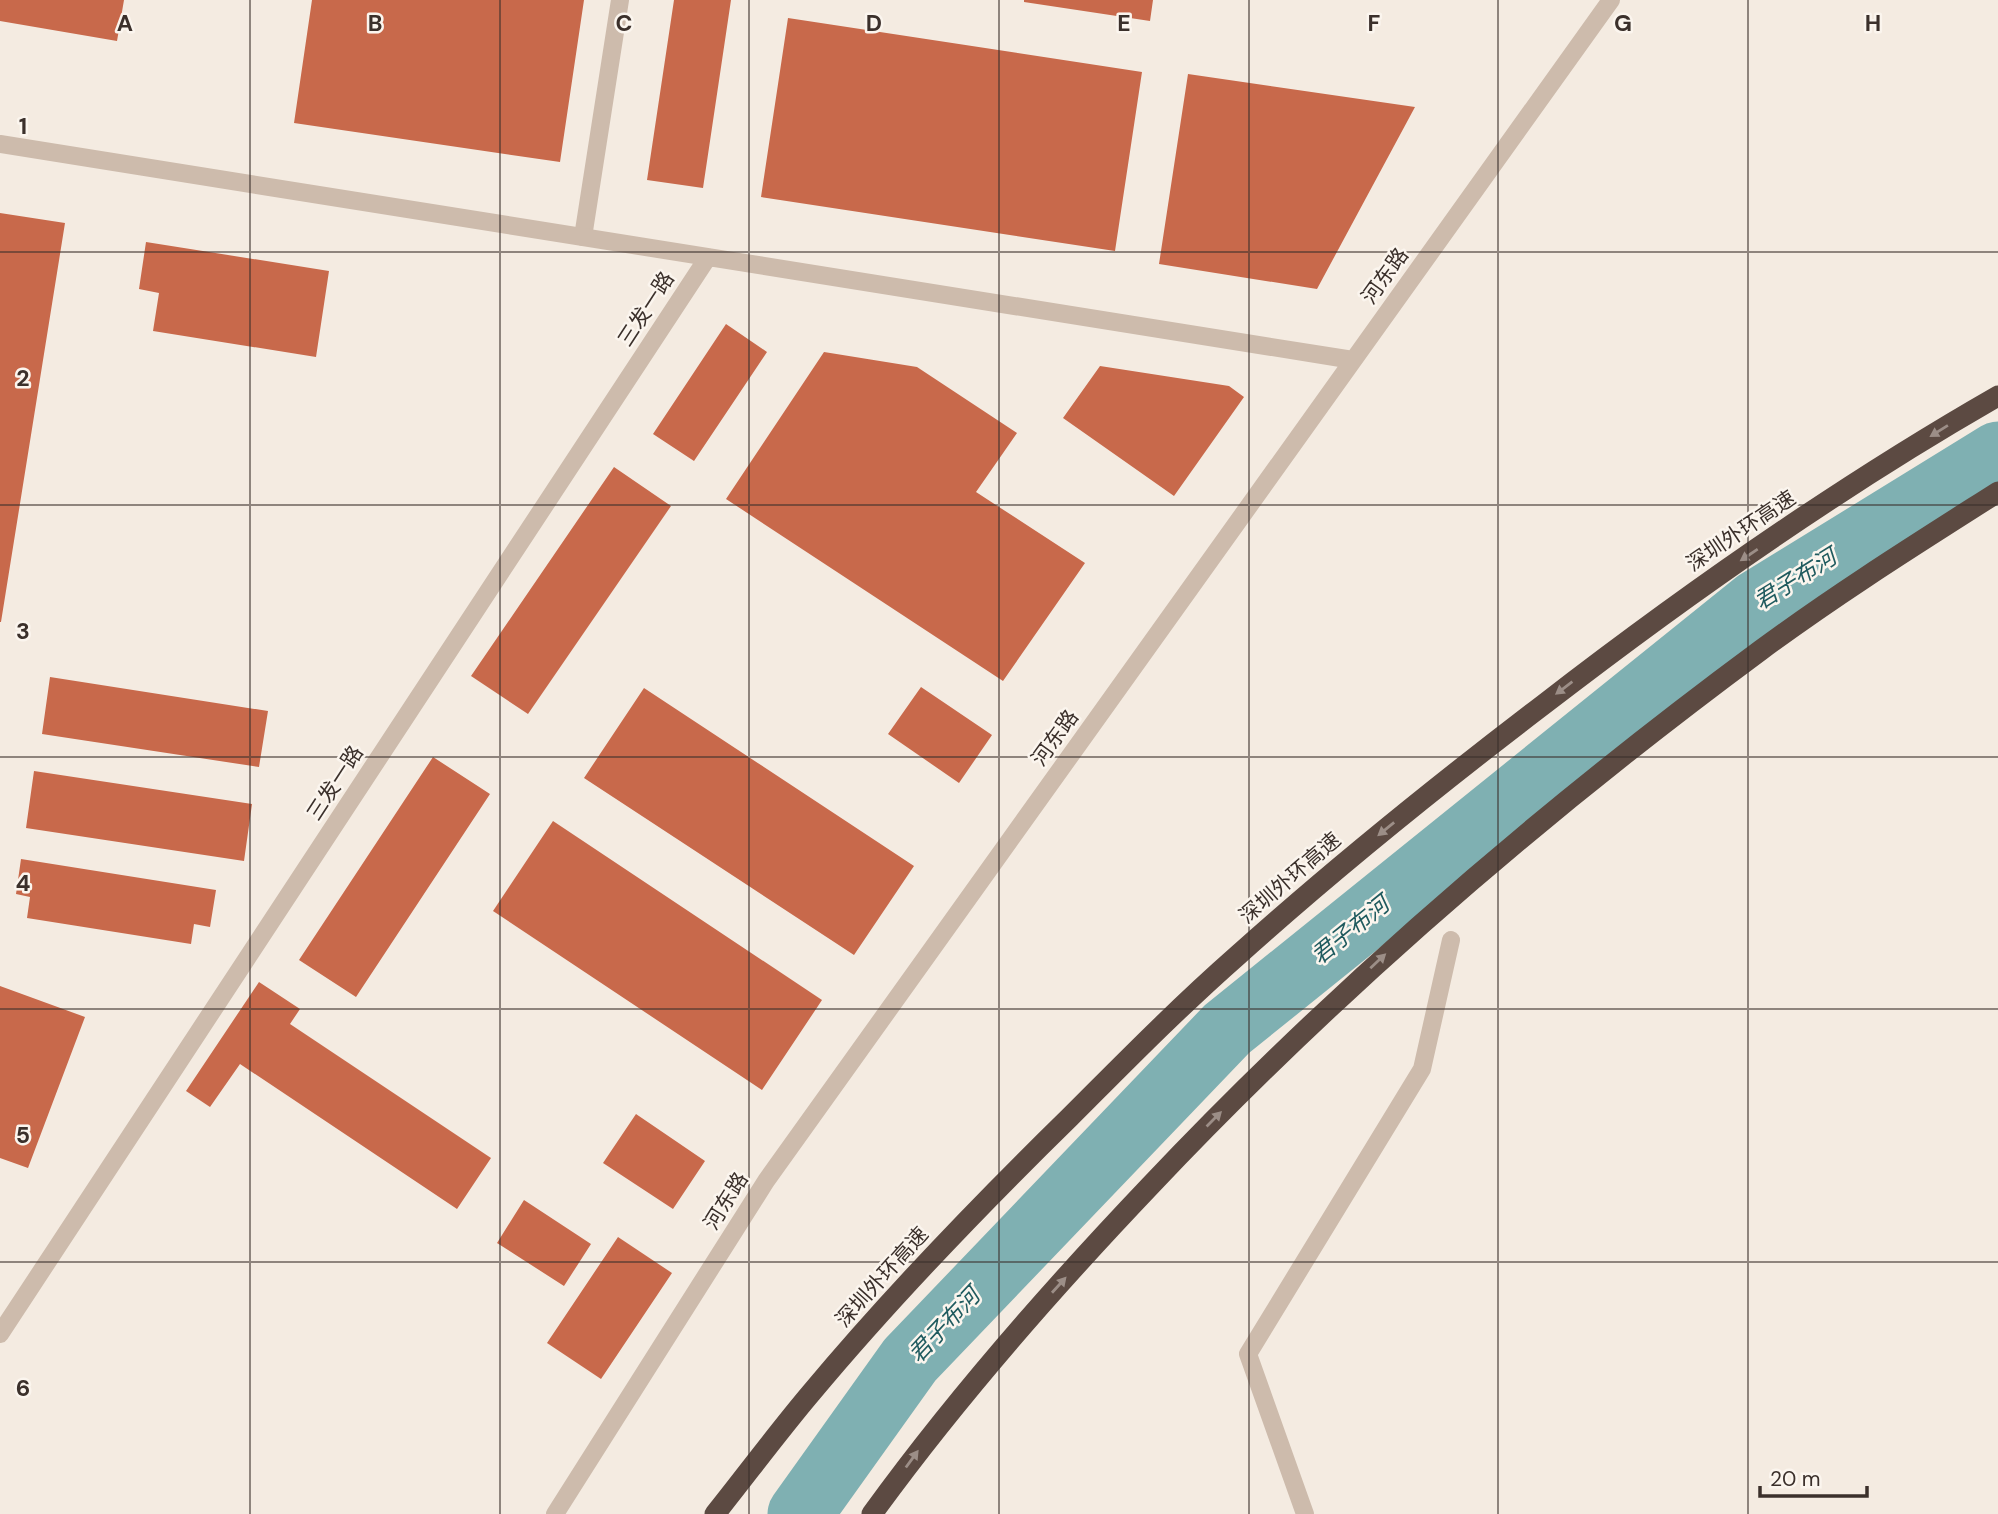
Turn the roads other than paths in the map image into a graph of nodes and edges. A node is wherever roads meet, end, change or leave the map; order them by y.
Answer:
1 (620, 0) edge
2 (1611, 0) edge
3 (0, 144) edge
4 (583, 237) junction
5 (708, 257) junction
6 (1353, 360) junction
7 (1998, 396) edge
8 (1998, 492) edge
9 (1451, 940) dead end
10 (0, 1334) edge
11 (555, 1514) edge
12 (715, 1514) edge
13 (872, 1514) edge
14 (1305, 1514) edge

1 - 4 street
2 - 6 street, 河东路
3 - 4 street
4 - 5 street
5 - 6 street
5 - 10 street, 三发一路
6 - 11 street, 河东路
7 -> 12 highway, 深圳外环高速
13 -> 8 highway
9 - 14 street

